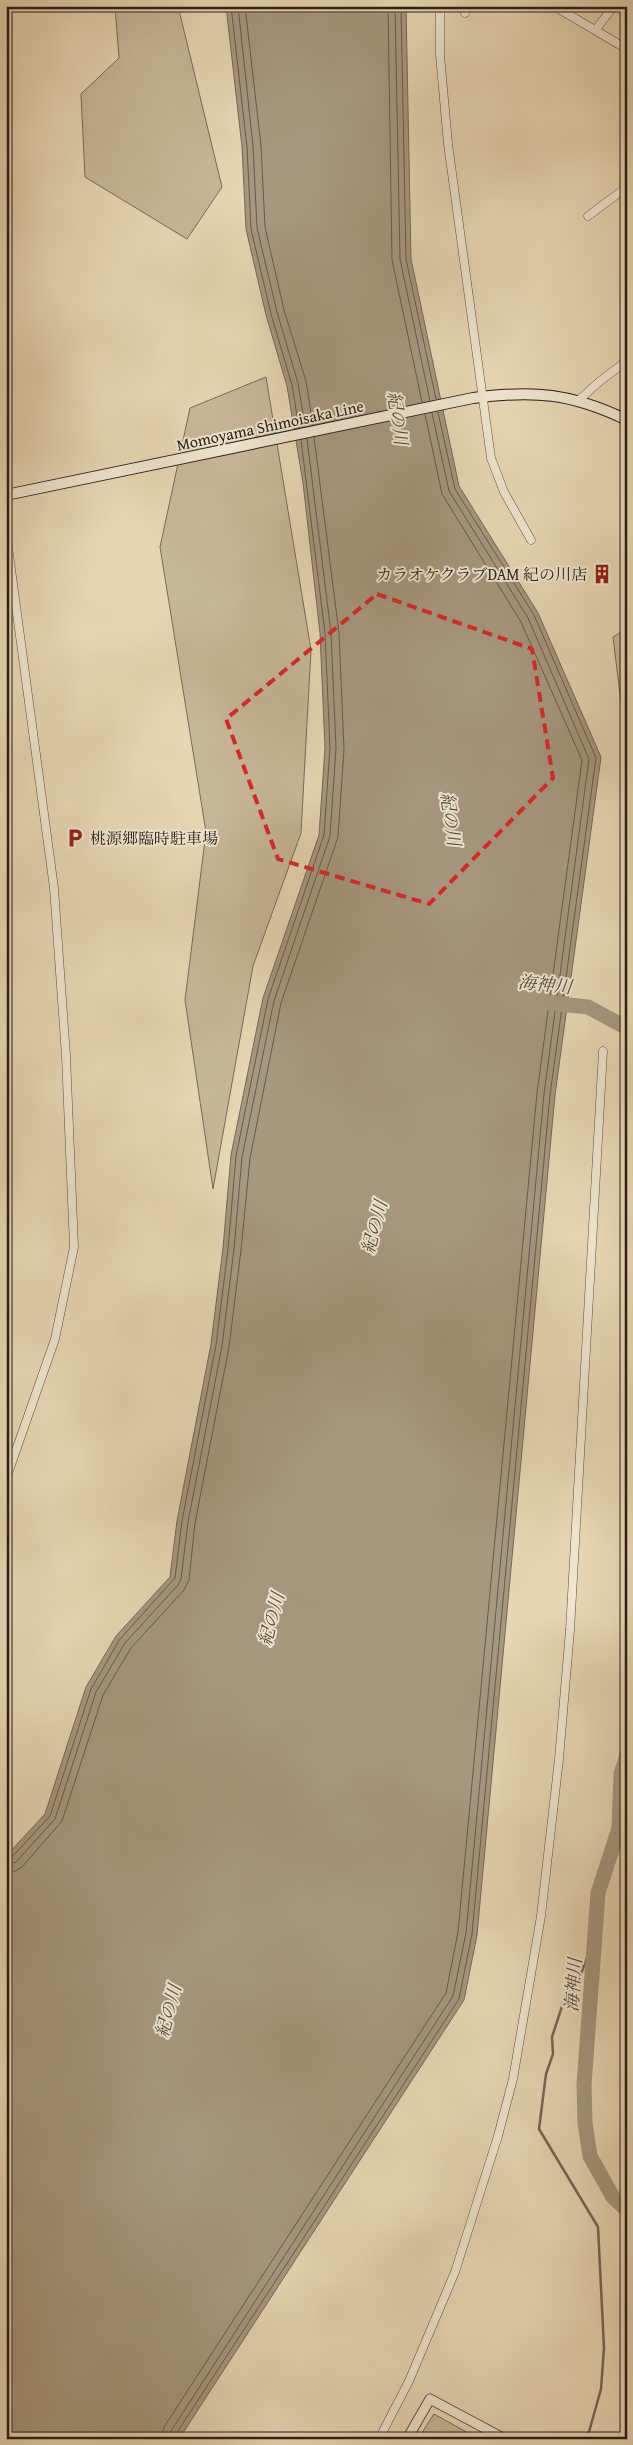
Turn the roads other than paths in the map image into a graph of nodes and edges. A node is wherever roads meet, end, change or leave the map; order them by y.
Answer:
1 (440, 6) edge
2 (554, 6) edge
3 (614, 6) edge
4 (596, 29) junction
5 (627, 49) edge
6 (627, 186) edge
7 (588, 216) dead end
8 (627, 361) edge
9 (478, 397) junction
10 (579, 400) junction
11 (627, 420) edge
12 (6, 495) edge
13 (6, 532) edge
14 (531, 540) dead end
15 (603, 1052) dead end
16 (6, 1480) edge
17 (379, 2439) edge
18 (407, 2439) edge
19 (505, 2439) edge

1 - 9 street
2 - 4 street
3 - 4 street
4 - 5 street
6 - 7 street
8 - 10 street
9 - 10 main road, Momoyama Shimoisaka Line
9 - 12 main road, Momoyama Shimoisaka Line
9 - 14 street
10 - 11 main road, Momoyama Shimoisaka Line
13 - 16 street
15 - 17 street
18 - 19 street

